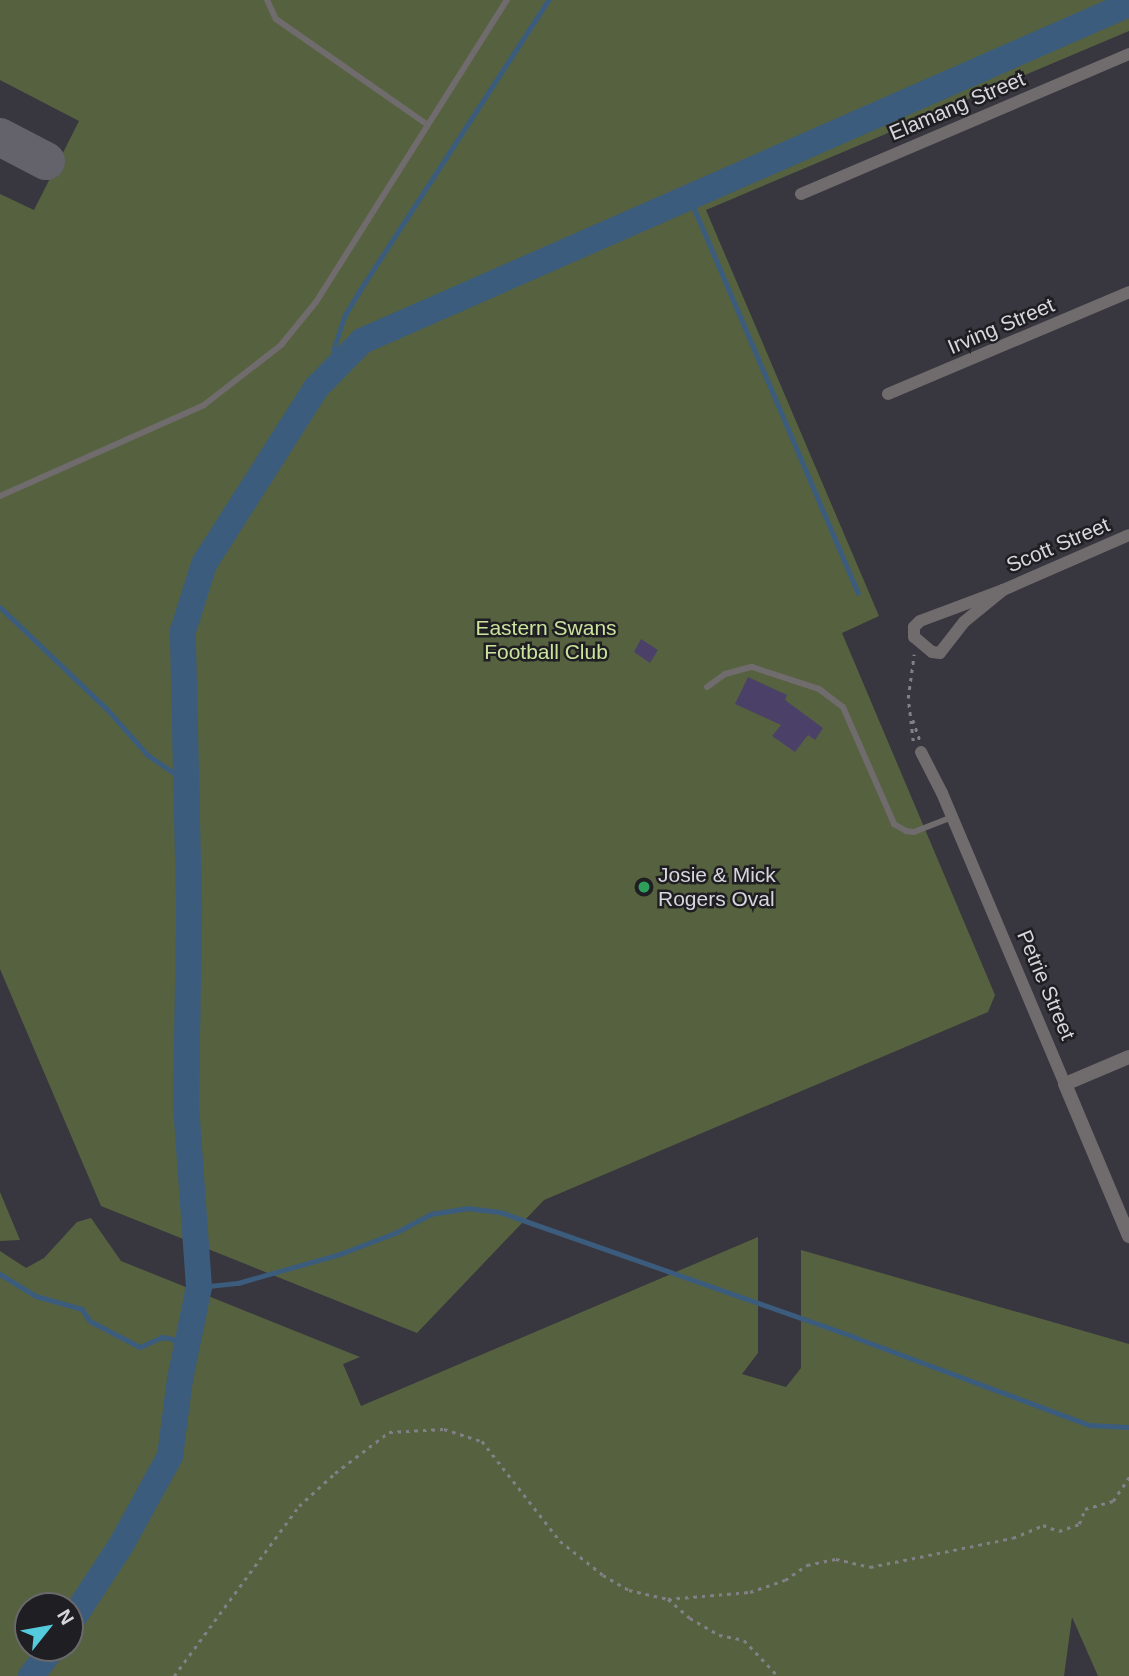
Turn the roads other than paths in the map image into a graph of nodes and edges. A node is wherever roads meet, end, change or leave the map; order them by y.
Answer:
1 (267, 0) edge
2 (507, 0) edge
3 (1129, 54) edge
4 (428, 125) junction
5 (801, 194) dead end
6 (1129, 292) edge
7 (888, 394) dead end
8 (0, 496) edge
9 (1129, 535) edge
10 (1003, 590) junction
11 (707, 687) dead end
12 (921, 752) road end
13 (952, 817) junction
14 (1129, 1057) edge
15 (1065, 1084) junction
16 (1129, 1237) edge

1 - 4 lane
2 - 4 lane
3 - 5 street, Elamang Street
4 - 8 lane
6 - 7 street, Irving Street
9 - 10 street, Scott Street
10 - 10 street
11 - 13 lane
12 - 13 street, Petrie Street
13 - 15 street, Petrie Street
14 - 15 street
15 - 16 street, Petrie Street

